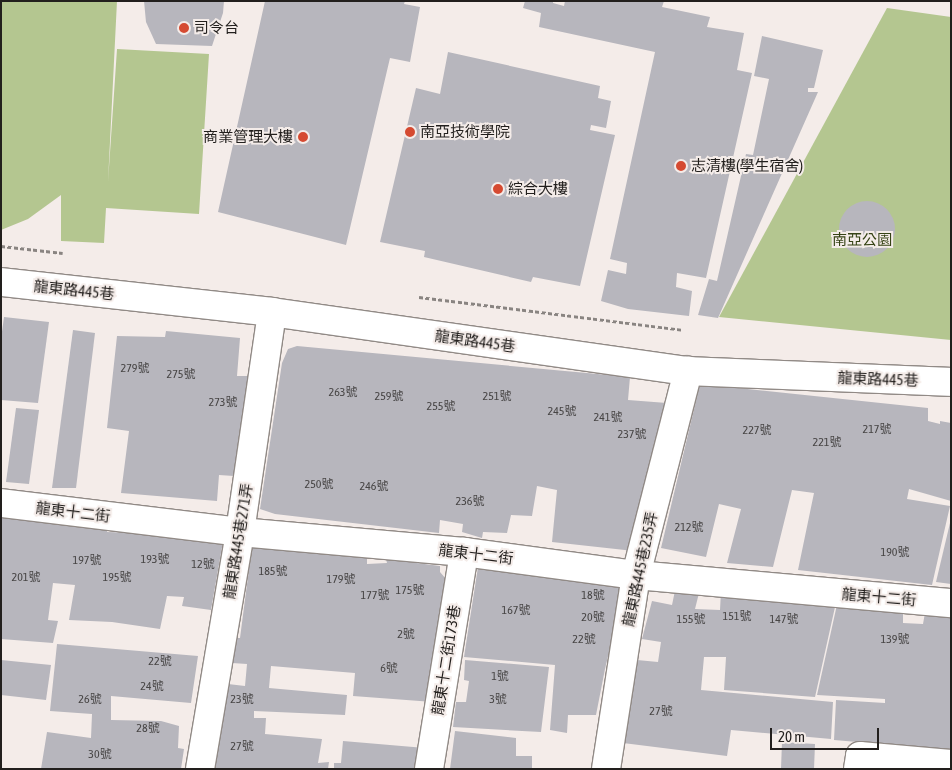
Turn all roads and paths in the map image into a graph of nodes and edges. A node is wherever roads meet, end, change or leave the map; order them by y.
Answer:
1 (1, 282) edge
2 (272, 312) junction
3 (688, 371) junction
4 (951, 382) edge
5 (1, 503) edge
6 (240, 532) junction
7 (464, 552) junction
8 (636, 575) junction
9 (951, 603) edge
10 (951, 764) edge
11 (200, 769) edge
12 (429, 769) edge
13 (606, 769) edge
14 (858, 769) edge

1 - 2 lane, 龍東路445巷
2 - 3 lane, 龍東路445巷
2 - 6 lane, 龍東路445巷271弄
3 - 4 lane, 龍東路445巷
3 - 8 lane, 龍東路445巷235弄
5 - 6 lane, 龍東十二街
6 - 7 lane, 龍東十二街
6 - 11 lane, 龍東路445巷271弄
7 - 8 lane, 龍東十二街
7 - 12 lane, 龍東十二街173巷
8 - 9 lane, 龍東十二街
8 - 13 lane, 龍東路445巷235弄
10 - 14 lane

